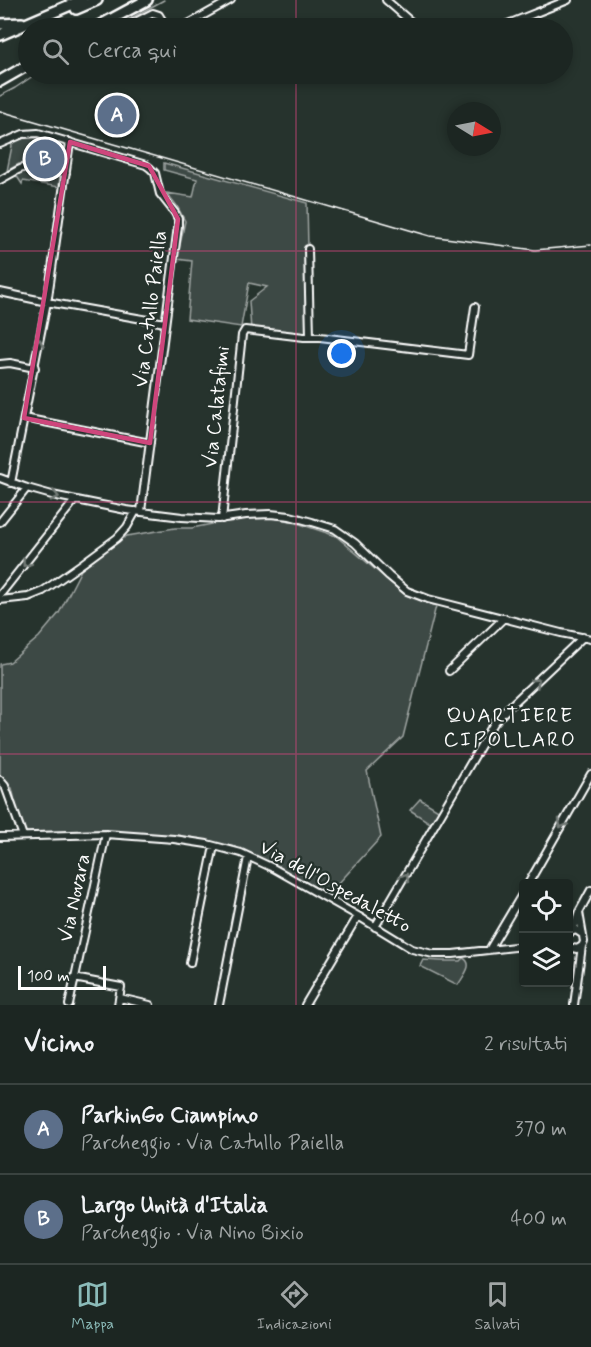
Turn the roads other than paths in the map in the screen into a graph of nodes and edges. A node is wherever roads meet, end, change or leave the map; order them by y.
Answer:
1 (82, 0) edge
2 (97, 0) edge
3 (147, 0) edge
4 (231, 0) edge
5 (386, 0) edge
6 (568, 0) edge
7 (45, 18) edge
8 (50, 18) edge
9 (114, 18) edge
10 (143, 18) edge
11 (161, 18) edge
12 (199, 18) edge
13 (407, 18) edge
14 (523, 18) edge
15 (0, 24) edge
16 (18, 25) edge
17 (18, 29) edge
18 (18, 32) edge
19 (0, 35) edge
20 (0, 41) edge
21 (18, 71) edge
22 (0, 81) edge
23 (70, 142) junction
24 (0, 144) edge
25 (66, 172) junction
26 (0, 180) edge
27 (308, 249) dead end
28 (0, 292) edge
29 (47, 302) junction
30 (475, 307) dead end
31 (165, 323) junction
32 (310, 337) junction
33 (0, 364) edge
34 (35, 368) junction
35 (24, 418) junction
36 (150, 443) junction
37 (0, 478) edge
38 (11, 483) junction
39 (27, 488) junction
40 (75, 500) junction
41 (138, 511) junction
42 (222, 519) junction
43 (0, 522) edge
44 (0, 595) edge
45 (0, 600) edge
46 (504, 618) junction
47 (583, 637) junction
48 (591, 639) edge
49 (450, 671) dead end
50 (591, 774) edge
51 (0, 780) edge
52 (106, 834) junction
53 (23, 836) junction
54 (0, 837) edge
55 (214, 846) junction
56 (248, 857) junction
57 (531, 879) edge
58 (591, 890) edge
59 (519, 899) edge
60 (579, 912) junction
61 (358, 916) junction
62 (375, 927) junction
63 (573, 927) edge
64 (573, 932) edge
65 (583, 935) junction
66 (591, 940) edge
67 (583, 945) junction
68 (591, 945) edge
69 (519, 947) edge
70 (573, 948) edge
71 (489, 950) junction
72 (573, 954) edge
73 (189, 963) dead end
74 (579, 965) junction
75 (74, 978) junction
76 (119, 1001) edge
77 (69, 1005) edge
78 (150, 1005) edge
79 (219, 1005) edge
80 (305, 1005) edge
81 (574, 1005) edge

1 - 7 main road
2 - 8 main road
3 - 9 main road
4 - 12 street
5 - 13 street
6 - 14 street
10 - 11 street
15 - 16 main road
17 - 19 main road
18 - 20 main road
21 - 22 main road
23 - 24 street, Via Catullo Paiella
23 - 25 street
23 - 31 street, Via Catullo Paiella
25 - 26 street
25 - 29 street
27 - 32 street
28 - 29 street
29 - 31 street
34 -> 29 street
30 - 32 street, Via Calatafimi
31 - 36 street, Via Catullo Paiella
32 - 42 street, Via Calatafimi
33 - 34 street
34 - 35 street
35 - 36 street
35 - 38 street
36 - 41 street, Via Catullo Paiella
37 - 38 street
38 - 39 street
39 -> 40 street
39 - 43 street
40 - 41 street
40 -> 44 street
41 - 42 street
41 - 45 street, Via Catullo Paiella
42 - 46 street
46 - 47 street
46 - 49 street
47 - 48 street
62 -> 47 street
50 -> 57 street
51 - 53 street
52 - 53 street, Via dell'Ospedaletto
52 - 55 street, Via dell'Ospedaletto
52 - 75 street, Via Novara
53 - 54 street, Via dell'Ospedaletto
55 - 56 street, Via dell'Ospedaletto
55 - 73 street
56 - 61 street, Via dell'Ospedaletto
56 - 79 street
58 - 60 street
59 - 71 street
60 - 63 street
60 - 65 street
61 - 62 street, Via dell'Ospedaletto
61 - 80 street
62 - 71 street, Via dell'Ospedaletto
64 - 65 street
65 - 66 street
65 - 67 street
67 - 68 street
67 - 70 street
67 - 74 street
69 - 71 street, Via dell'Ospedaletto
72 - 74 street
74 - 81 street
75 - 76 street
75 - 77 street, Via Novara
76 - 78 street

